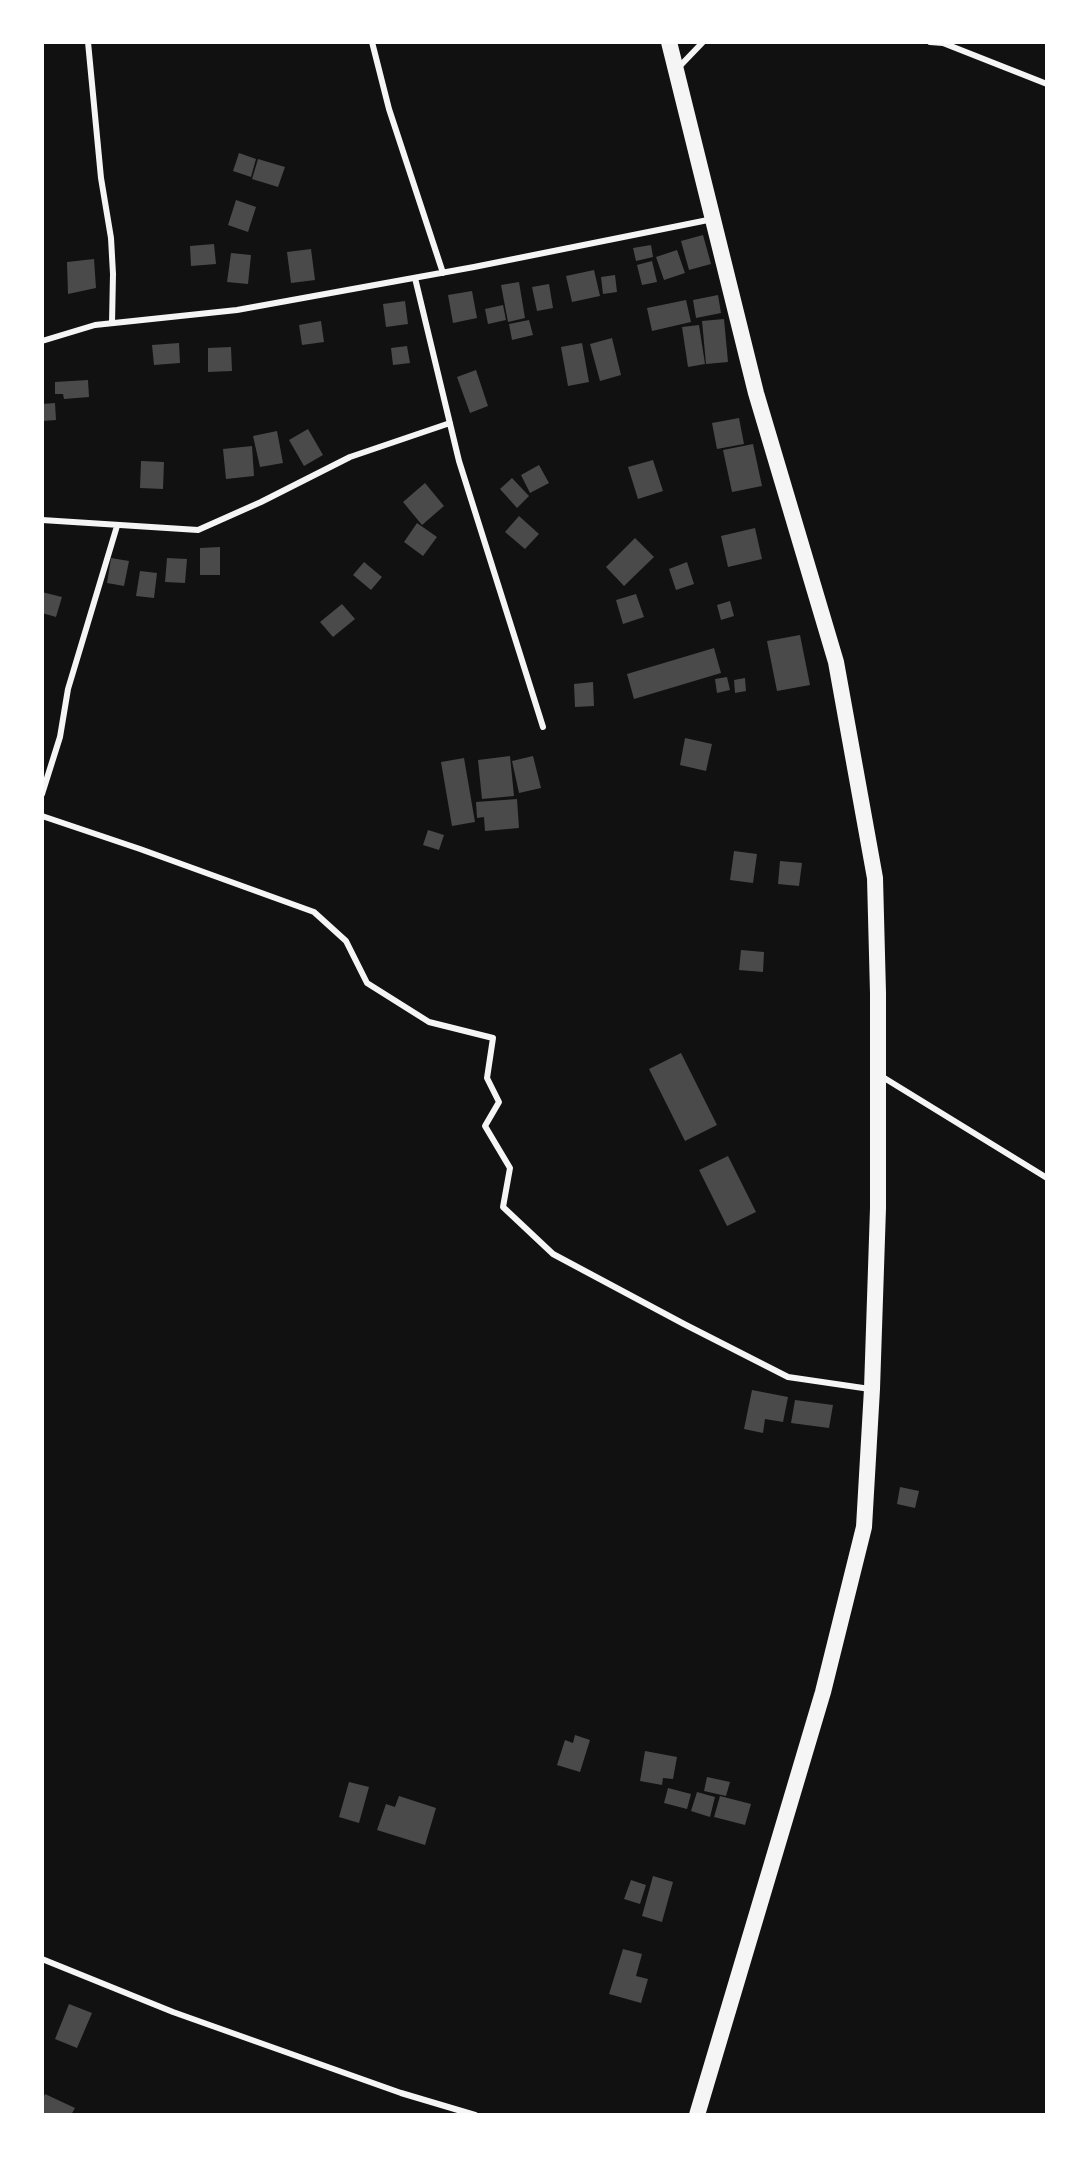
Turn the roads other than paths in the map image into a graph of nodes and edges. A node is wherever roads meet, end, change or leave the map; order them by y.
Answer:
1 (88, 42) edge
2 (372, 42) edge
3 (669, 42) edge
4 (703, 42) edge
5 (930, 42) edge
6 (944, 43) edge
7 (676, 70) junction
8 (1047, 84) edge
9 (713, 219) junction
10 (443, 273) junction
11 (415, 278) junction
12 (112, 323) junction
13 (42, 341) edge
14 (450, 423) junction
15 (42, 520) edge
16 (117, 526) junction
17 (543, 727) dead end
18 (42, 794) edge
19 (42, 816) edge
20 (878, 1074) junction
21 (1047, 1178) edge
22 (872, 1389) junction
23 (42, 1959) edge
24 (475, 2115) edge
25 (697, 2115) edge

1 - 12 street
2 - 10 street
3 - 7 highway
4 - 7 street
5 - 6 street
6 - 8 street
7 - 9 highway
9 - 10 street
9 - 20 highway
10 - 11 street
11 - 12 street
11 - 14 street
12 - 13 street
14 - 16 street
14 - 17 street
15 - 16 street
16 - 18 street
19 - 22 street
20 - 21 street
20 - 22 highway
22 - 25 highway
23 - 24 street

